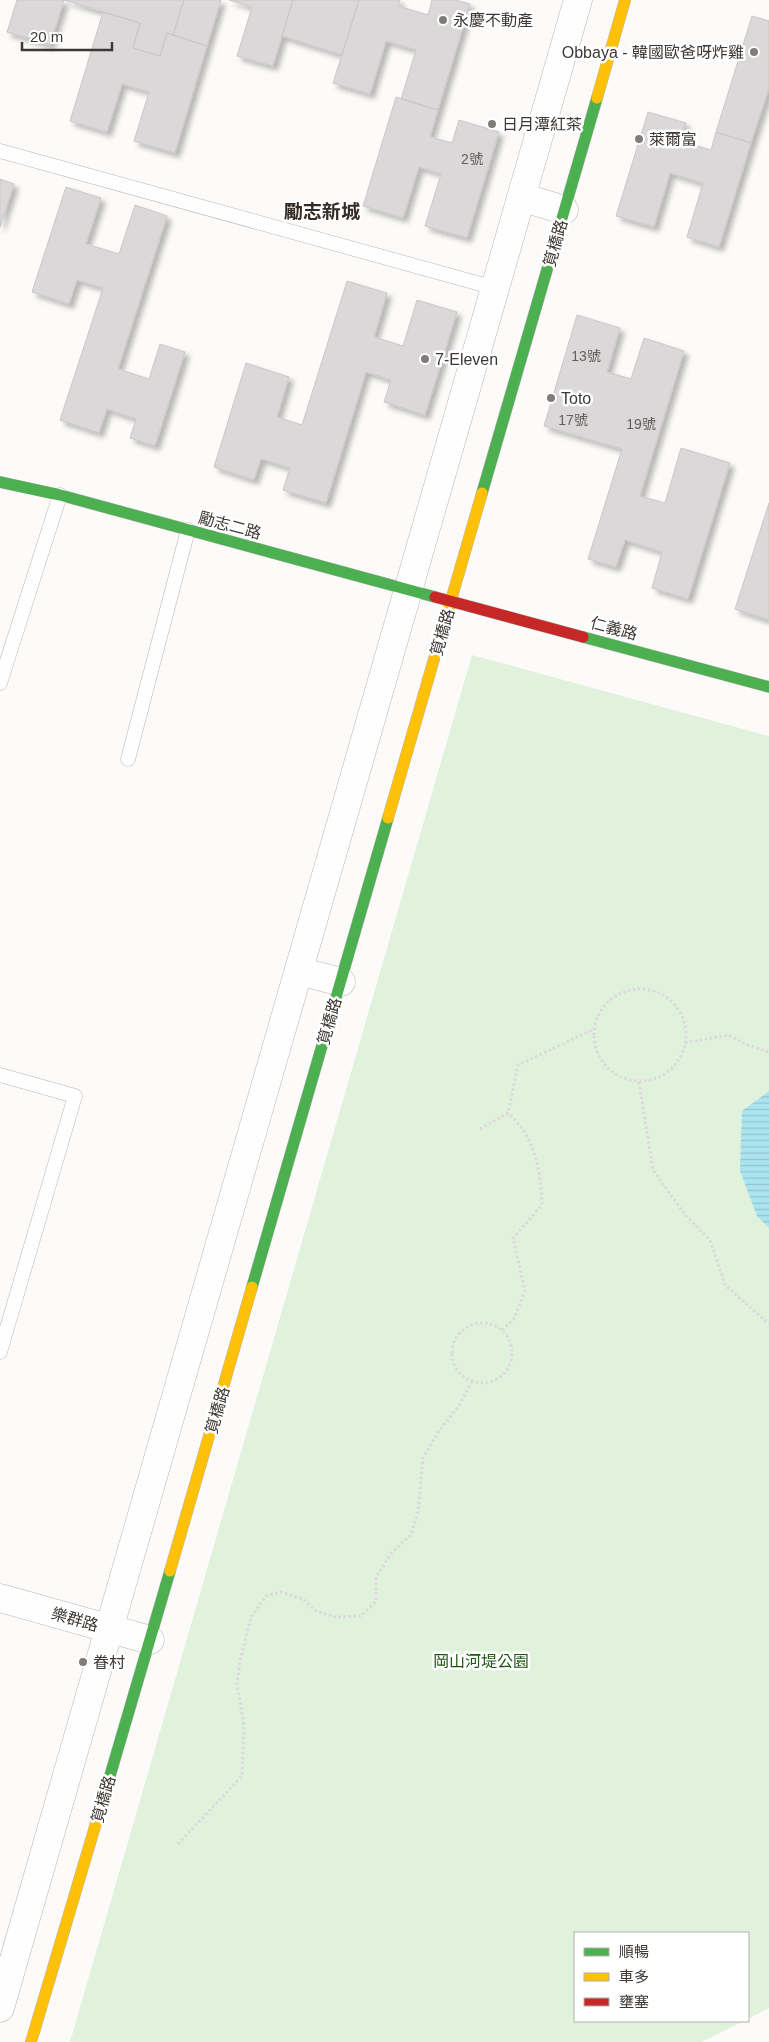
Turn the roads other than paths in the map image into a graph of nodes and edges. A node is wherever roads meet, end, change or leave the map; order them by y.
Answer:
1 (578, 0) edge
2 (625, 0) edge
3 (0, 151) edge
4 (521, 197) junction
5 (564, 210) junction
6 (495, 288) junction
7 (0, 482) edge
8 (60, 495) junction
9 (188, 530) junction
10 (408, 590) junction
11 (451, 602) junction
12 (0, 684) edge
13 (769, 687) edge
14 (128, 759) dead end
15 (299, 970) junction
16 (341, 982) junction
17 (0, 1075) edge
18 (0, 1352) edge
19 (0, 1598) edge
20 (110, 1629) junction
21 (150, 1640) junction
22 (0, 2008) edge
23 (31, 2042) edge

1 - 4 street
2 - 5 street, 筧橋路
3 - 6 lane
4 - 5 street
4 - 6 street
5 - 11 street, 筧橋路
6 - 10 street
7 - 8 street, 勵志二路
8 - 9 street, 勵志二路
8 - 12 lane
9 - 10 street, 勵志二路
9 - 14 lane
10 - 11 street, 勵志二路
10 - 15 street
11 - 13 street, 仁義路
11 - 16 street, 筧橋路
15 - 16 street
15 - 20 street
16 - 21 street, 筧橋路
17 - 18 lane
19 - 20 street, 樂群路
20 - 21 street, 樂群路
20 - 22 street
21 - 23 street, 筧橋路

